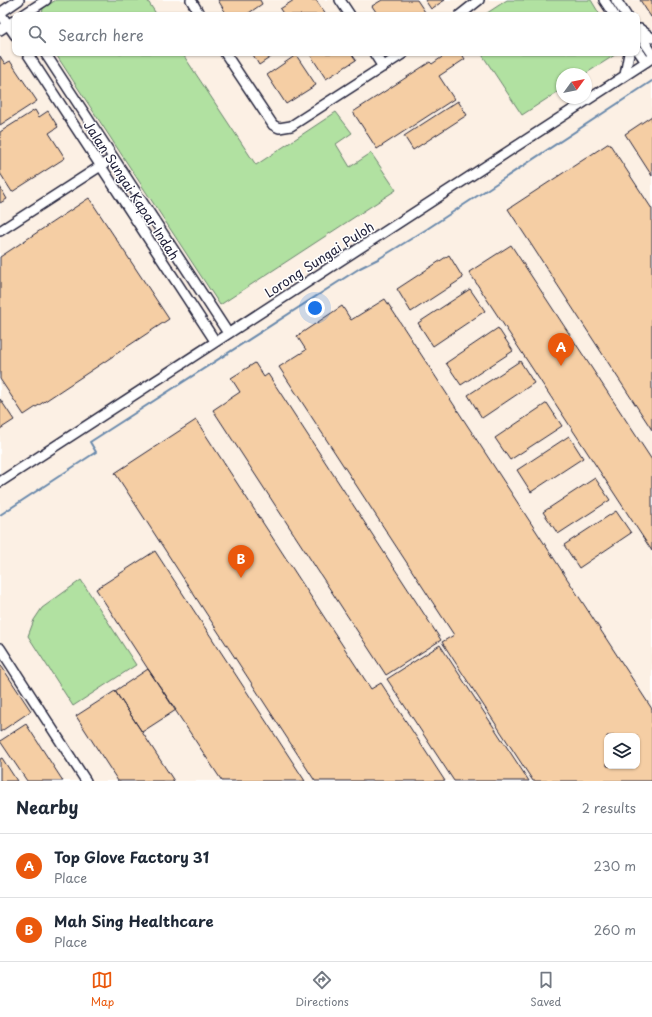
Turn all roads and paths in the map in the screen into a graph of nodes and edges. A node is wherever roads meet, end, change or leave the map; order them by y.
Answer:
1 (46, 0) edge
2 (190, 0) edge
3 (340, 0) edge
4 (479, 0) edge
5 (604, 0) edge
6 (616, 0) edge
7 (14, 2) edge
8 (19, 12) edge
9 (28, 12) edge
10 (198, 12) edge
11 (348, 12) edge
12 (464, 12) edge
13 (612, 12) edge
14 (624, 12) edge
15 (0, 13) edge
16 (12, 22) edge
17 (640, 29) edge
18 (0, 30) edge
19 (640, 35) edge
20 (652, 38) edge
21 (640, 52) edge
22 (652, 53) edge
23 (29, 56) edge
24 (47, 56) edge
25 (227, 56) edge
26 (376, 56) edge
27 (400, 56) edge
28 (628, 56) edge
29 (649, 60) edge
30 (383, 67) junction
31 (625, 75) junction
32 (113, 158) junction
33 (100, 166) junction
34 (0, 231) edge
35 (228, 333) junction
36 (215, 341) junction
37 (0, 482) edge
38 (0, 648) edge
39 (86, 781) edge

1 - 9 street
2 - 10 street
3 - 11 street
4 - 12 street
5 - 13 street
6 - 14 street
7 - 8 street
7 - 15 street
15 - 16 street
16 - 18 street
17 - 20 street
19 - 22 street
21 - 29 street
23 - 33 street, Jalan Sungai Kapar Indah
24 - 32 street, Jalan Sungai Kapar Indah
25 - 30 street
26 - 30 street
27 - 30 street
28 - 31 street
29 - 31 street, Lorong Sungai Puloh
31 - 35 street, Lorong Sungai Puloh
32 - 33 street
32 - 35 street, Jalan Sungai Kapar Indah
33 - 34 street
33 - 36 street, Jalan Sungai Kapar Indah
35 - 36 street, Lorong Sungai Puloh
36 - 37 street, Lorong Sungai Puloh
38 - 39 street

